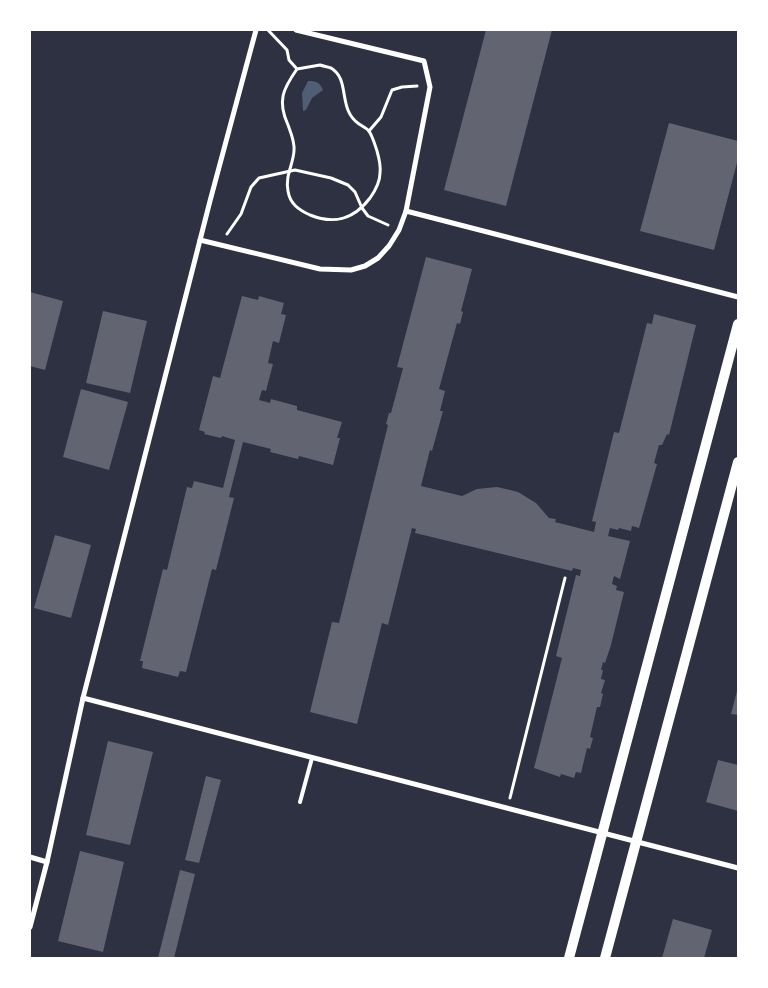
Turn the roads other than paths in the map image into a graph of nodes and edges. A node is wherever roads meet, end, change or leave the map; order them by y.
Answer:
1 (256, 30) edge
2 (296, 30) edge
3 (406, 211) junction
4 (200, 240) junction
5 (738, 297) edge
6 (738, 324) edge
7 (738, 462) edge
8 (83, 698) junction
9 (312, 758) junction
10 (300, 802) dead end
11 (604, 832) junction
12 (637, 842) junction
13 (30, 857) edge
14 (47, 862) junction
15 (738, 868) edge
16 (30, 927) edge
17 (569, 958) edge
18 (605, 958) edge

1 - 4 street
2 - 3 street
3 - 4 street
3 - 5 street
4 - 8 street
6 - 11 main road
7 - 12 main road
8 - 9 street
8 - 14 street
9 - 10 lane
9 - 11 street
11 - 12 street
11 - 17 main road
12 - 15 street
12 - 18 main road
13 - 14 street
14 - 16 street

